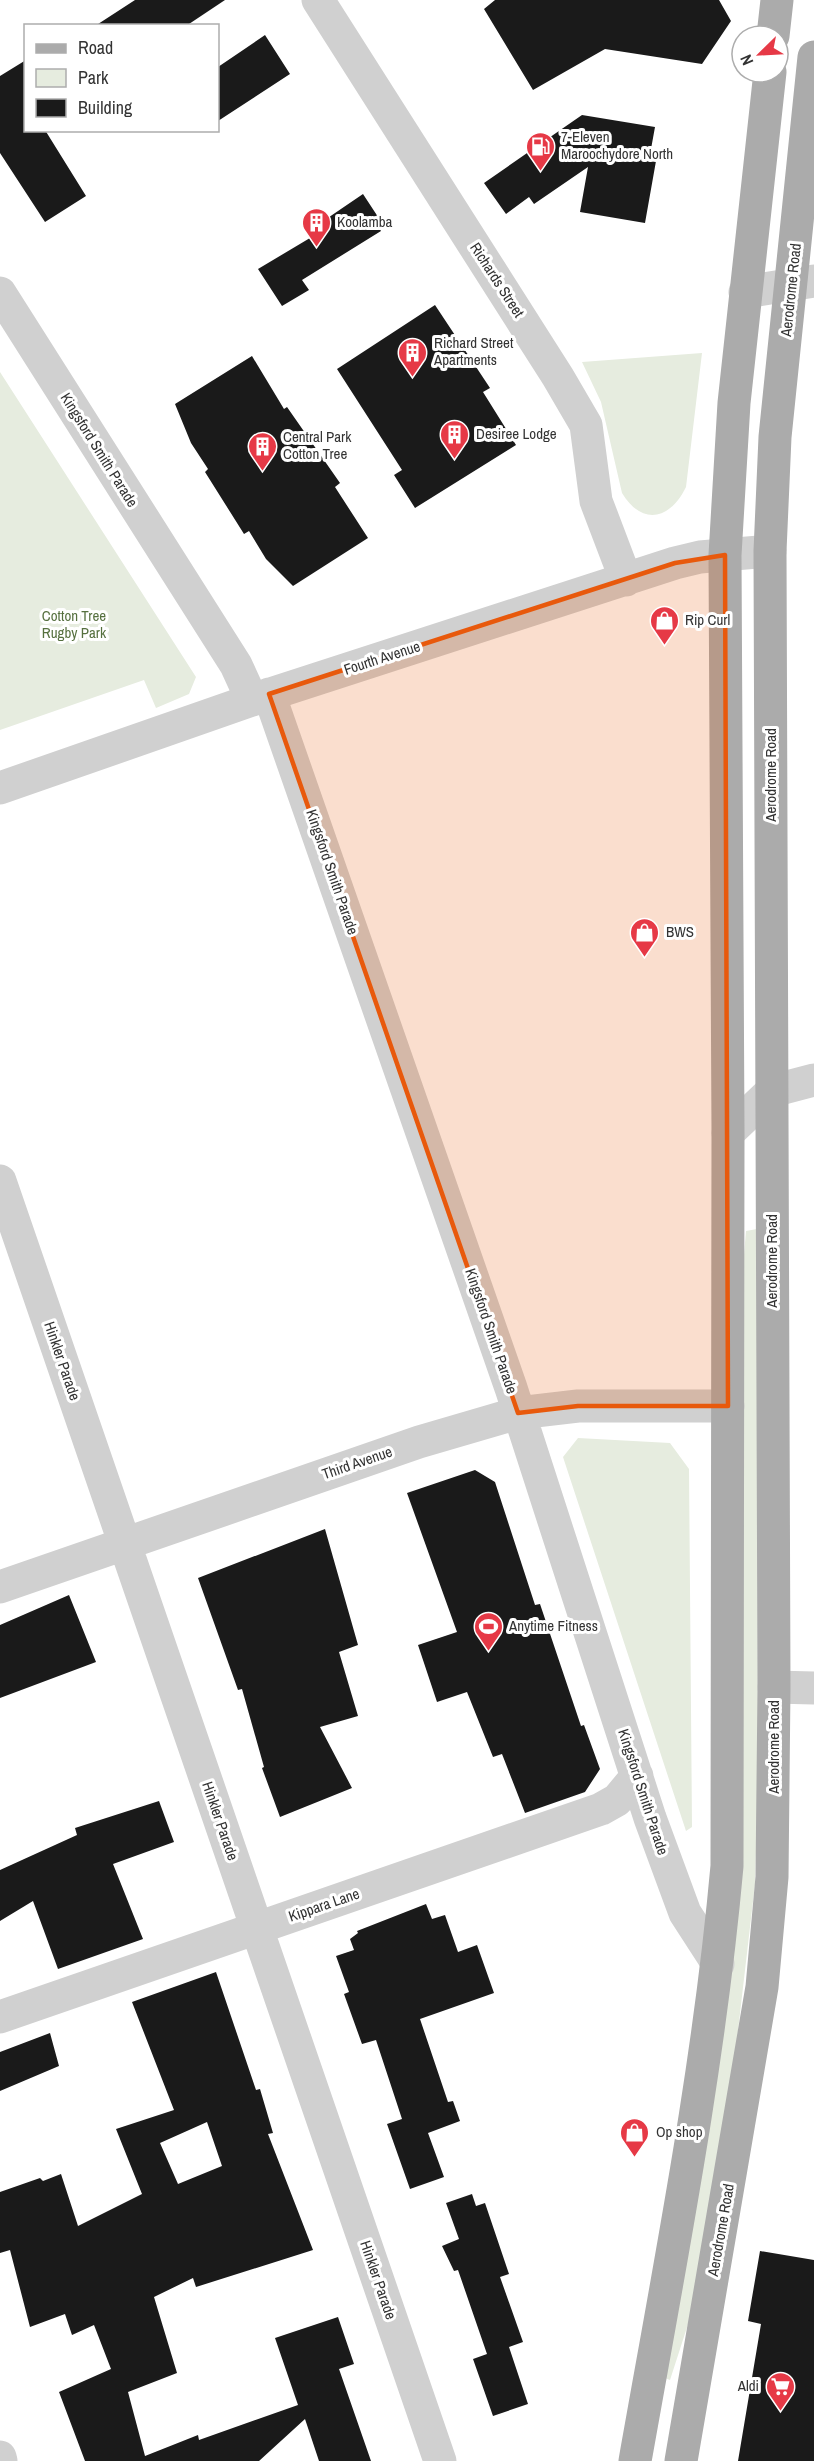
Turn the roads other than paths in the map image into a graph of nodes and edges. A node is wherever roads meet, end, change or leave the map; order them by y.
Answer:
1 (318, 0) edge
2 (777, 0) edge
3 (774, 24) edge
4 (814, 57) edge
5 (769, 84) edge
6 (803, 283) edge
7 (746, 292) junction
8 (0, 293) edge
9 (770, 551) junction
10 (725, 555) junction
11 (626, 580) junction
12 (261, 697) junction
13 (0, 788) edge
14 (814, 1080) edge
15 (772, 1091) junction
16 (728, 1133) junction
17 (0, 1180) edge
18 (728, 1406) junction
19 (518, 1413) junction
20 (124, 1543) junction
21 (0, 1587) edge
22 (774, 1688) junction
23 (814, 1688) edge
24 (637, 1776) junction
25 (258, 1928) junction
26 (718, 1964) junction
27 (0, 2017) edge
28 (440, 2461) edge
29 (635, 2461) edge
30 (681, 2461) edge

1 - 11 street, Richards Street
2 - 3 main road
4 - 6 main road, Aerodrome Road
5 - 7 main road
6 - 7 street
6 - 9 main road, Aerodrome Road
7 - 10 main road
8 - 12 street, Kingsford Smith Parade
9 - 10 street, Fourth Avenue
9 - 15 main road, Aerodrome Road
10 - 11 street, Fourth Avenue
10 - 16 main road
11 - 12 street, Fourth Avenue
12 - 13 street, Fourth Avenue
12 - 19 street, Kingsford Smith Parade
14 - 15 street
15 - 16 street
15 - 22 main road, Aerodrome Road
16 - 18 main road
17 - 20 street, Hinkler Parade
18 - 19 street, Third Avenue
18 - 26 main road
19 - 20 street, Third Avenue
19 - 24 street, Kingsford Smith Parade
20 - 21 street, Third Avenue
20 - 25 street, Hinkler Parade
22 - 23 street
22 - 30 main road, Aerodrome Road
24 - 25 street, Kippara Lane
24 - 26 street, Kingsford Smith Parade
25 - 27 street, Kippara Lane
25 - 28 street, Hinkler Parade
26 - 29 main road

